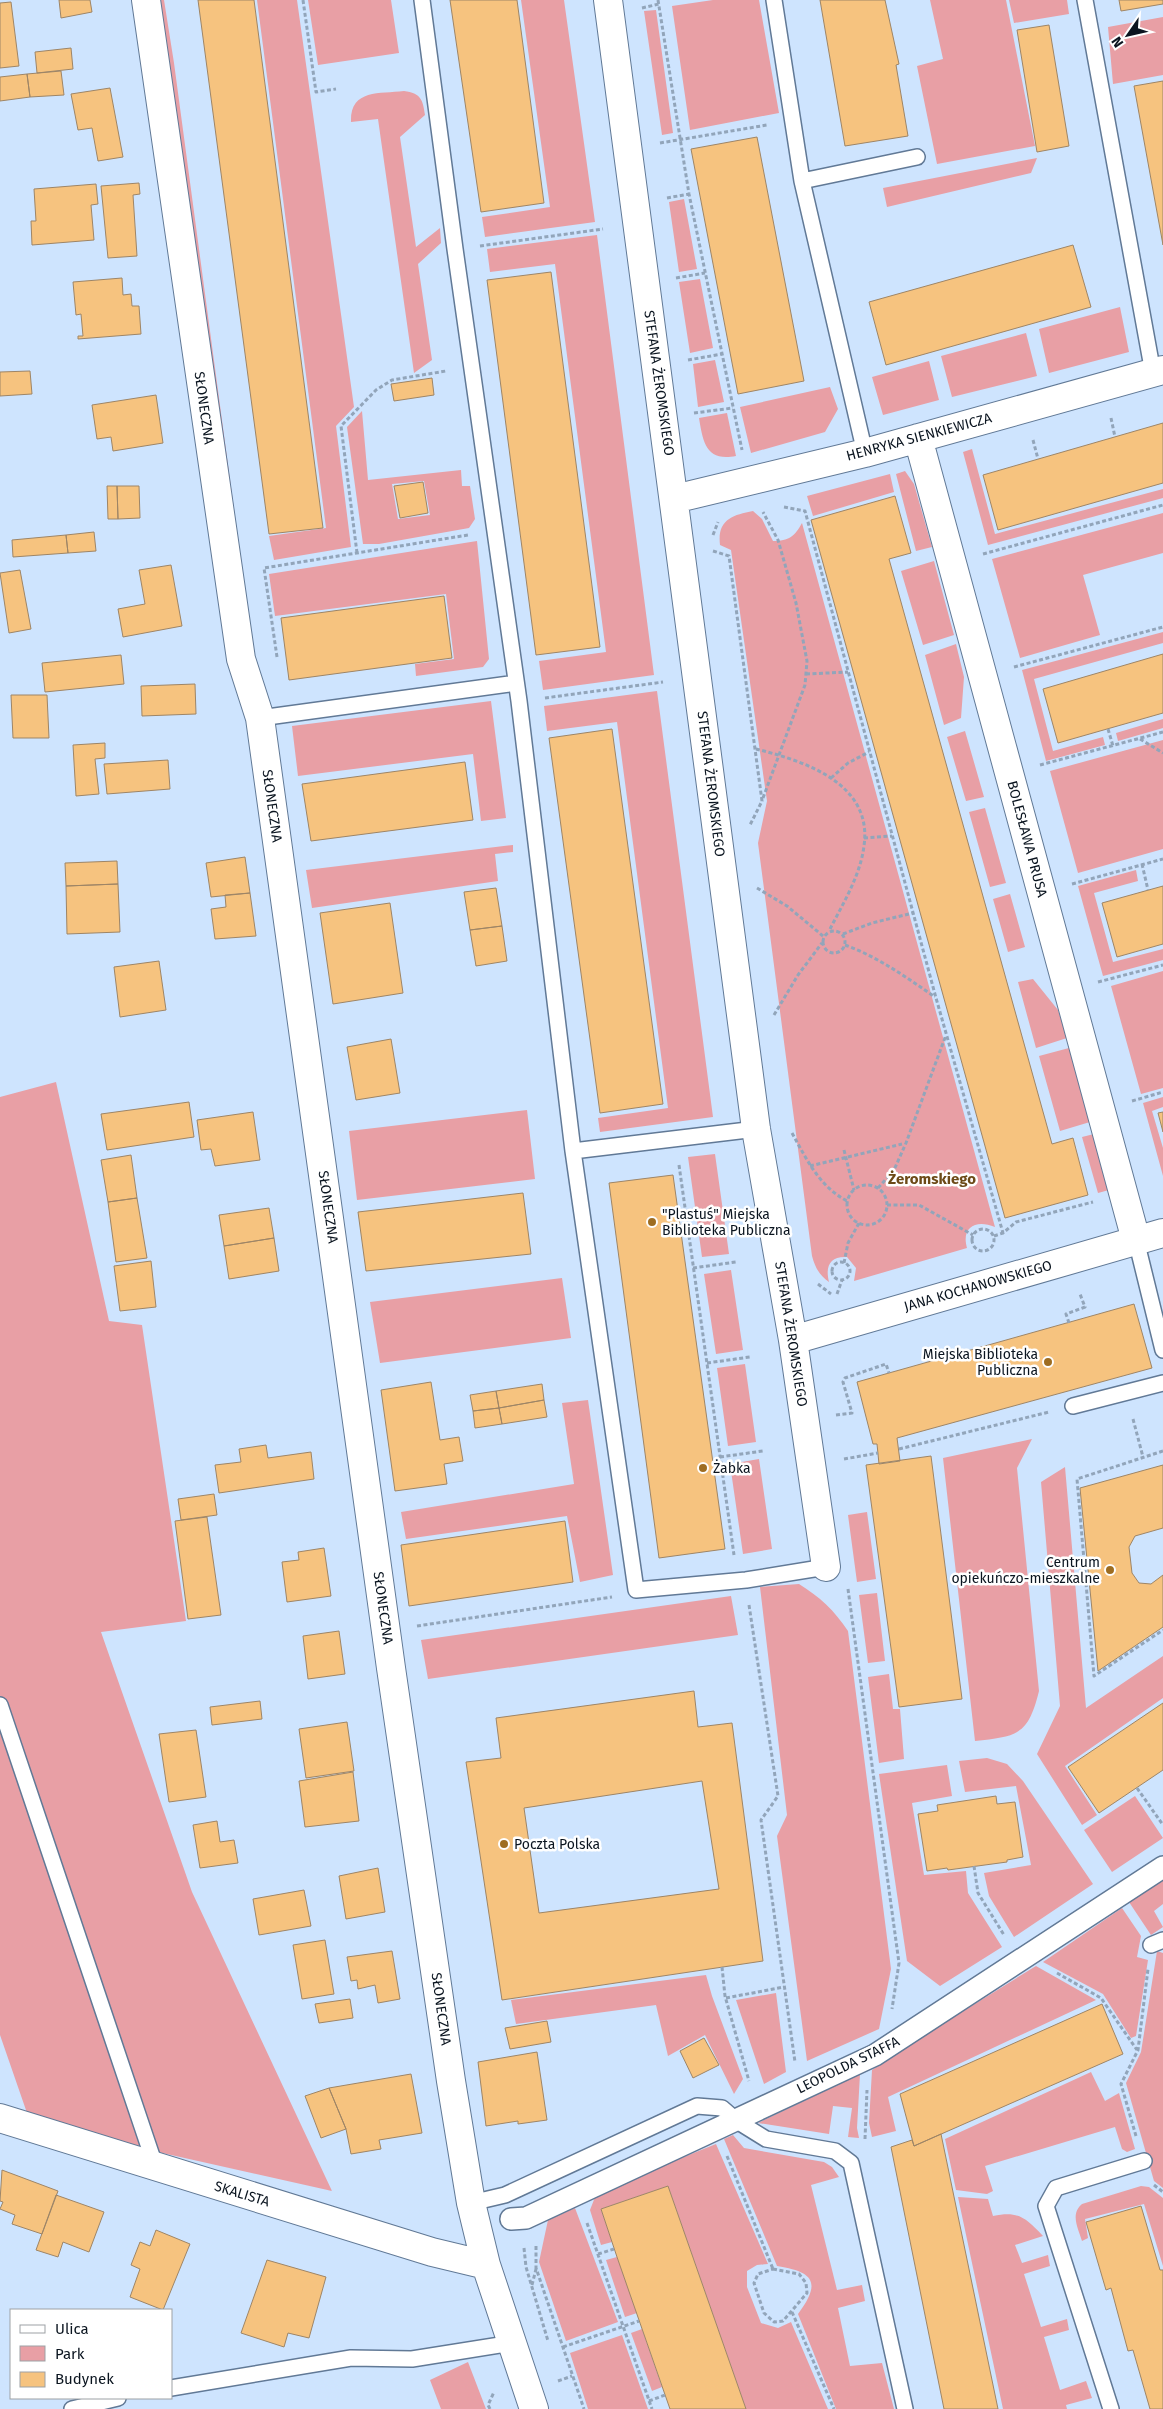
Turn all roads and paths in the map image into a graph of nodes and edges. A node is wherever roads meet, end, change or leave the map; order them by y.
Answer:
1 (146, 0) edge
2 (303, 0) edge
3 (422, 0) edge
4 (608, 0) edge
5 (774, 0) edge
6 (1085, 0) edge
7 (658, 2) edge
8 (639, 8) dead end
9 (336, 89) dead end
10 (793, 120) junction
11 (680, 140) junction
12 (655, 144) dead end
13 (917, 157) dead end
14 (802, 181) junction
15 (688, 194) junction
16 (664, 199) dead end
17 (603, 230) dead end
18 (455, 249) junction
19 (705, 273) junction
20 (674, 279) dead end
21 (722, 354) junction
22 (684, 360) dead end
23 (472, 367) junction
24 (1158, 371) edge
25 (733, 408) junction
26 (690, 414) dead end
27 (918, 438) junction
28 (743, 453) dead end
29 (865, 453) junction
30 (674, 499) junction
31 (1163, 505) edge
32 (777, 506) dead end
33 (763, 510) dead end
34 (719, 520) dead end
35 (495, 531) junction
36 (357, 553) junction
37 (952, 564) junction
38 (1163, 627) edge
39 (278, 666) dead end
40 (848, 672) junction
41 (806, 674) junction
42 (983, 677) junction
43 (663, 682) dead end
44 (516, 683) junction
45 (519, 701) junction
46 (260, 718) junction
47 (1108, 729) dead end
48 (1163, 732) edge
49 (1139, 739) junction
50 (1113, 746) junction
51 (756, 749) junction
52 (869, 752) junction
53 (1163, 753) edge
54 (778, 754) junction
55 (1009, 776) junction
56 (831, 778) junction
57 (762, 801) junction
58 (749, 827) dead end
59 (892, 836) junction
60 (864, 838) junction
61 (1163, 859) edge
62 (1142, 864) junction
63 (756, 879) dead end
64 (757, 888) junction
65 (1148, 890) dead end
66 (1041, 893) junction
67 (758, 897) dead end
68 (913, 913) junction
69 (829, 931) junction
70 (843, 934) junction
71 (823, 936) junction
72 (822, 943) junction
73 (845, 944) junction
74 (1163, 965) edge
75 (1068, 992) junction
76 (936, 998) junction
77 (772, 1009) dead end
78 (946, 1035) junction
79 (788, 1126) dead end
80 (756, 1129) junction
81 (902, 1144) dead end
82 (844, 1150) dead end
83 (573, 1151) junction
84 (845, 1158) junction
85 (810, 1166) junction
86 (680, 1171) dead end
87 (878, 1188) junction
88 (854, 1190) junction
89 (1123, 1194) junction
90 (848, 1201) junction
91 (887, 1204) junction
92 (859, 1223) junction
93 (1003, 1233) junction
94 (1163, 1233) edge
95 (973, 1236) junction
96 (994, 1236) junction
97 (1136, 1240) junction
98 (736, 1262) dead end
99 (844, 1263) junction
100 (693, 1268) junction
101 (1087, 1289) dead end
102 (1080, 1294) junction
103 (1071, 1296) dead end
104 (1069, 1323) dead end
105 (793, 1340) junction
106 (1163, 1350) edge
107 (750, 1357) dead end
108 (707, 1363) junction
109 (889, 1373) dead end
110 (1163, 1383) edge
111 (1125, 1393) junction
112 (1073, 1406) dead end
113 (1040, 1414) dead end
114 (834, 1415) dead end
115 (899, 1449) dead end
116 (763, 1451) dead end
117 (1163, 1451) edge
118 (878, 1453) dead end
119 (720, 1456) junction
120 (1143, 1456) junction
121 (841, 1460) dead end
122 (732, 1545) dead end
123 (836, 1573) junction
124 (636, 1590) junction
125 (749, 1603) dead end
126 (386, 1630) junction
127 (1163, 1630) edge
128 (0, 1705) edge
129 (1137, 1788) dead end
130 (1163, 1825) edge
131 (974, 1866) dead end
132 (1163, 1867) edge
133 (1024, 1959) junction
134 (898, 1963) dead end
135 (722, 1967) dead end
136 (784, 1987) junction
137 (726, 1998) junction
138 (799, 2090) junction
139 (756, 2110) junction
140 (3, 2112) edge
141 (737, 2121) junction
142 (714, 2132) junction
143 (1144, 2162) joint
144 (156, 2168) junction
145 (576, 2194) junction
146 (471, 2203) junction
147 (516, 2219) joint
148 (614, 2249) dead end
149 (598, 2254) junction
150 (486, 2264) junction
151 (773, 2270) junction
152 (792, 2312) junction
153 (639, 2321) dead end
154 (624, 2327) junction
155 (500, 2345) junction
156 (549, 2347) dead end
157 (563, 2348) dead end
158 (172, 2388) edge
159 (665, 2395) dead end
160 (114, 2399) edge
161 (649, 2401) junction
162 (72, 2409) edge
163 (534, 2409) edge
164 (652, 2409) edge
165 (834, 2409) edge
166 (905, 2409) edge
167 (1111, 2409) edge

1 - 46 street, SŁONECZNA
2 - 9 path
3 - 18 lane
4 - 30 street, STEFANA ŻEROMSKIEGO
5 - 10 lane
6 - 24 lane
7 - 8 path
7 - 11 path
10 - 11 path
10 - 14 lane
11 - 12 path
11 - 15 path
13 - 14 lane
14 - 29 lane
15 - 16 path
15 - 19 path
17 - 18 path
18 - 23 lane
19 - 20 path
19 - 21 path
21 - 22 path
21 - 25 path
23 - 35 lane
23 - 36 path
24 - 27 street, HENRYKA SIENKIEWICZA
25 - 26 path
25 - 28 path
27 - 29 street, HENRYKA SIENKIEWICZA
27 - 37 street, BOLESŁAWA PRUSA
29 - 30 street, HENRYKA SIENKIEWICZA
30 - 80 street, STEFANA ŻEROMSKIEGO
31 - 37 path
32 - 40 path
33 - 41 path
34 - 51 path
35 - 36 path
35 - 44 lane
36 - 39 path
37 - 42 street, BOLESŁAWA PRUSA
38 - 42 path
40 - 41 path
40 - 52 path
41 - 54 path
42 - 55 street, BOLESŁAWA PRUSA
43 - 45 path
44 - 45 lane
44 - 46 lane
45 - 83 lane
46 - 126 street, SŁONECZNA
47 - 50 path
48 - 49 path
49 - 50 path
49 - 53 path
50 - 55 path
51 - 54 path
51 - 57 path
52 - 56 path
52 - 59 path
54 - 56 path
54 - 57 path
55 - 66 street, BOLESŁAWA PRUSA
56 - 60 path
57 - 58 path
59 - 60 path
59 - 68 path
60 - 69 path
61 - 62 path
62 - 65 path
62 - 66 path
63 - 64 path
64 - 67 path
64 - 71 path
66 - 75 street, BOLESŁAWA PRUSA
68 - 70 path
68 - 76 path
69 - 70 path
69 - 71 path
70 - 73 path
71 - 72 path
72 - 73 path
72 - 77 path
73 - 76 path
74 - 75 path
75 - 89 street, BOLESŁAWA PRUSA
76 - 78 path
78 - 87 path
78 - 93 path
79 - 85 path
80 - 83 lane
80 - 105 street, STEFANA ŻEROMSKIEGO
81 - 84 path
82 - 84 path
83 - 124 lane
84 - 85 path
84 - 88 path
85 - 90 path
86 - 100 path
87 - 88 path
87 - 91 path
88 - 90 path
89 - 93 path
89 - 97 street, BOLESŁAWA PRUSA
90 - 92 path
91 - 92 path
91 - 95 path
92 - 99 path
93 - 96 path
94 - 97 street, JANA KOCHANOWSKIEGO
95 - 96 path
95 - 96 path
97 - 105 street, JANA KOCHANOWSKIEGO
97 - 106 lane
98 - 100 path
99 - 99 path
100 - 108 path
101 - 102 path
102 - 103 path
102 - 104 path
105 - 123 street, STEFANA ŻEROMSKIEGO
107 - 108 path
108 - 119 path
109 - 114 path
110 - 111 lane
111 - 112 lane
111 - 120 path
113 - 115 path
116 - 119 path
117 - 120 path
118 - 121 path
119 - 122 path
120 - 127 path
123 - 124 lane
123 - 134 path
124 - 126 path
125 - 136 path
126 - 146 street, SŁONECZNA
128 - 144 lane
129 - 130 path
131 - 133 path
132 - 133 street, LEOPOLDA STAFFA
133 - 138 street, LEOPOLDA STAFFA
133 - 143 path
135 - 137 path
136 - 137 path
136 - 138 path
137 - 139 path
138 - 139 street, LEOPOLDA STAFFA
139 - 141 street, LEOPOLDA STAFFA
140 - 144 street, SKALISTA
141 - 142 street, LEOPOLDA STAFFA
141 - 146 lane
141 - 166 lane
142 - 145 street, LEOPOLDA STAFFA
142 - 151 path
143 - 167 lane
144 - 150 street, SKALISTA
145 - 147 street, LEOPOLDA STAFFA
145 - 149 path
146 - 150 street, SŁONECZNA
147 - 156 path
148 - 149 path
149 - 154 path
150 - 155 street, SŁONECZNA
151 - 152 path
151 - 152 path
152 - 165 path
153 - 154 path
154 - 157 path
154 - 161 path
155 - 158 lane
155 - 163 street, SŁONECZNA
159 - 161 path
160 - 162 lane
161 - 164 path

